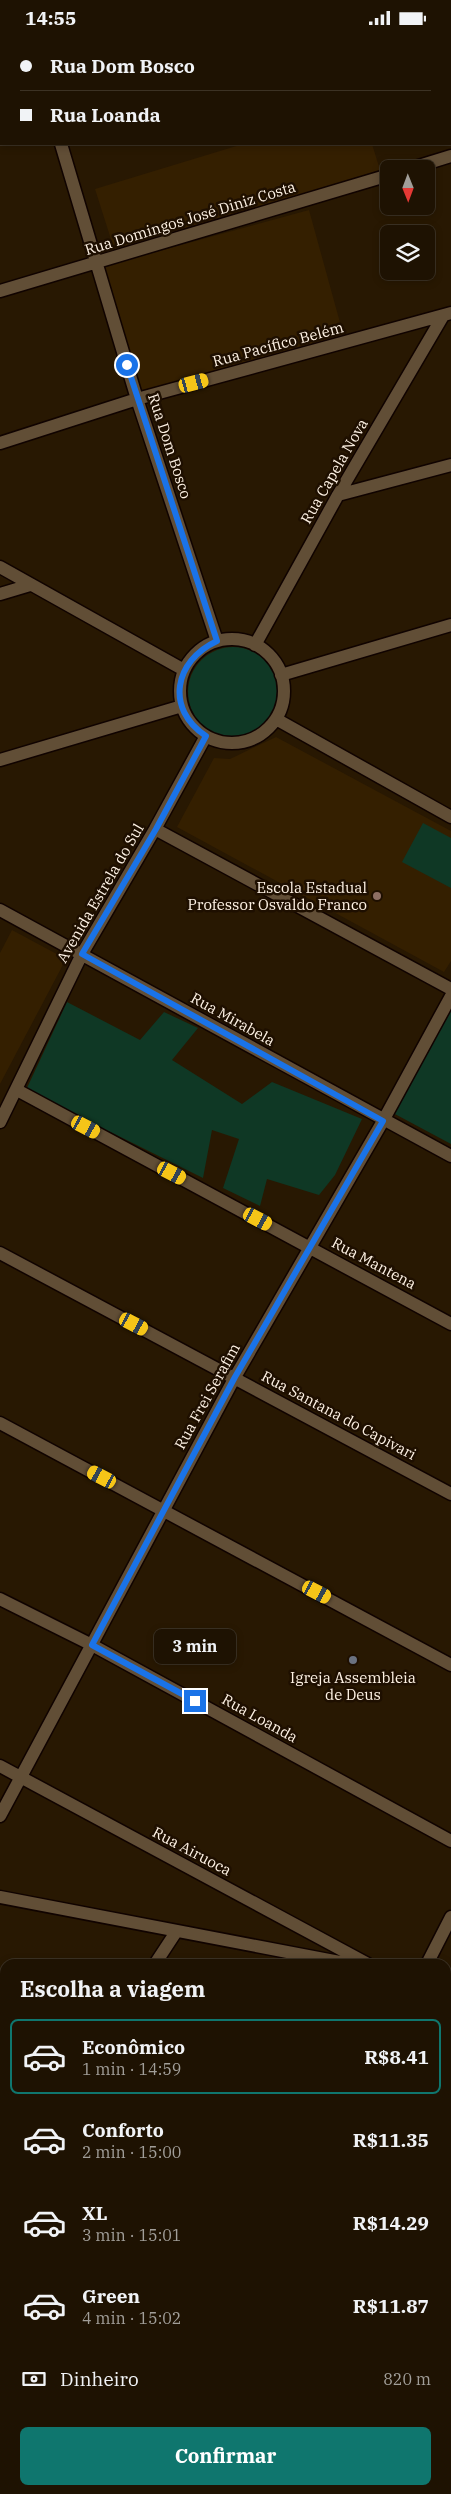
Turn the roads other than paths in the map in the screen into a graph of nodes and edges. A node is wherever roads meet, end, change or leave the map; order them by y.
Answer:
1 (61, 145) edge
2 (451, 156) edge
3 (435, 161) edge
4 (380, 178) edge
5 (97, 263) junction
6 (0, 291) edge
7 (447, 315) edge
8 (137, 399) junction
9 (0, 443) edge
10 (451, 465) edge
11 (338, 495) junction
12 (0, 567) edge
13 (30, 585) junction
14 (0, 594) edge
15 (451, 625) edge
16 (217, 641) junction
17 (255, 645) junction
18 (184, 670) junction
19 (281, 675) junction
20 (182, 706) junction
21 (276, 719) junction
22 (206, 736) junction
23 (0, 761) edge
24 (451, 817) edge
25 (156, 829) junction
26 (0, 910) edge
27 (82, 954) junction
28 (451, 989) edge
29 (451, 996) edge
30 (17, 1091) junction
31 (383, 1121) junction
32 (0, 1122) edge
33 (451, 1157) edge
34 (310, 1247) junction
35 (0, 1253) edge
36 (451, 1324) edge
37 (235, 1377) junction
38 (0, 1423) edge
39 (451, 1494) edge
40 (163, 1509) junction
41 (0, 1599) edge
42 (92, 1645) junction
43 (451, 1665) edge
44 (0, 1766) edge
45 (21, 1777) junction
46 (0, 1816) edge
47 (451, 1841) edge
48 (0, 1897) edge
49 (451, 1917) edge
50 (176, 1932) junction
51 (159, 1959) edge
52 (323, 1959) edge
53 (359, 1959) edge
54 (430, 1959) edge

1 - 5 street, Rua Dom Bosco
2 - 3 street
4 - 5 street, Rua Domingos José Diniz Costa
5 - 6 street, Rua Domingos José Diniz Costa
5 - 8 street, Rua Dom Bosco
7 - 8 street, Rua Pacífico Belém
7 - 11 street, Rua Capela Nova
8 - 9 street, Rua Pacífico Belém
8 - 16 street, Rua Dom Bosco
10 - 11 street
11 - 17 street, Rua Capela Nova
12 - 13 street
13 - 14 street
13 - 18 street
15 - 19 street
16 - 17 street
16 - 18 street
17 - 19 street
18 - 20 street
19 - 21 street
20 - 22 street
20 - 23 street
21 - 22 street
21 - 24 street
22 - 25 street, Avenida Estrela do Sul
25 - 27 street, Avenida Estrela do Sul
25 - 28 street
26 - 27 street, Rua Mirabela
27 - 30 street, Avenida Estrela do Sul
27 - 31 street, Rua Mirabela
29 - 31 street, Rua Frei Serafim
30 - 32 street, Avenida Estrela do Sul
30 - 34 street, Rua Mantena
31 - 33 street, Rua Mirabela
31 - 34 street, Rua Frei Serafim
34 - 36 street, Rua Mantena
34 - 37 street, Rua Frei Serafim
35 - 37 street, Rua Santana do Capivari
37 - 39 street, Rua Santana do Capivari
37 - 40 street, Rua Frei Serafim
38 - 40 street
40 - 42 street, Rua Frei Serafim
40 - 43 street
41 - 42 street, Rua Loanda
42 - 45 street, Rua Frei Serafim
42 - 47 street, Rua Loanda
44 - 45 street, Rua Airuoca
45 - 46 street, Rua Frei Serafim
45 - 53 street, Rua Airuoca
48 - 50 street
49 - 54 street
50 - 51 street
50 - 52 street

